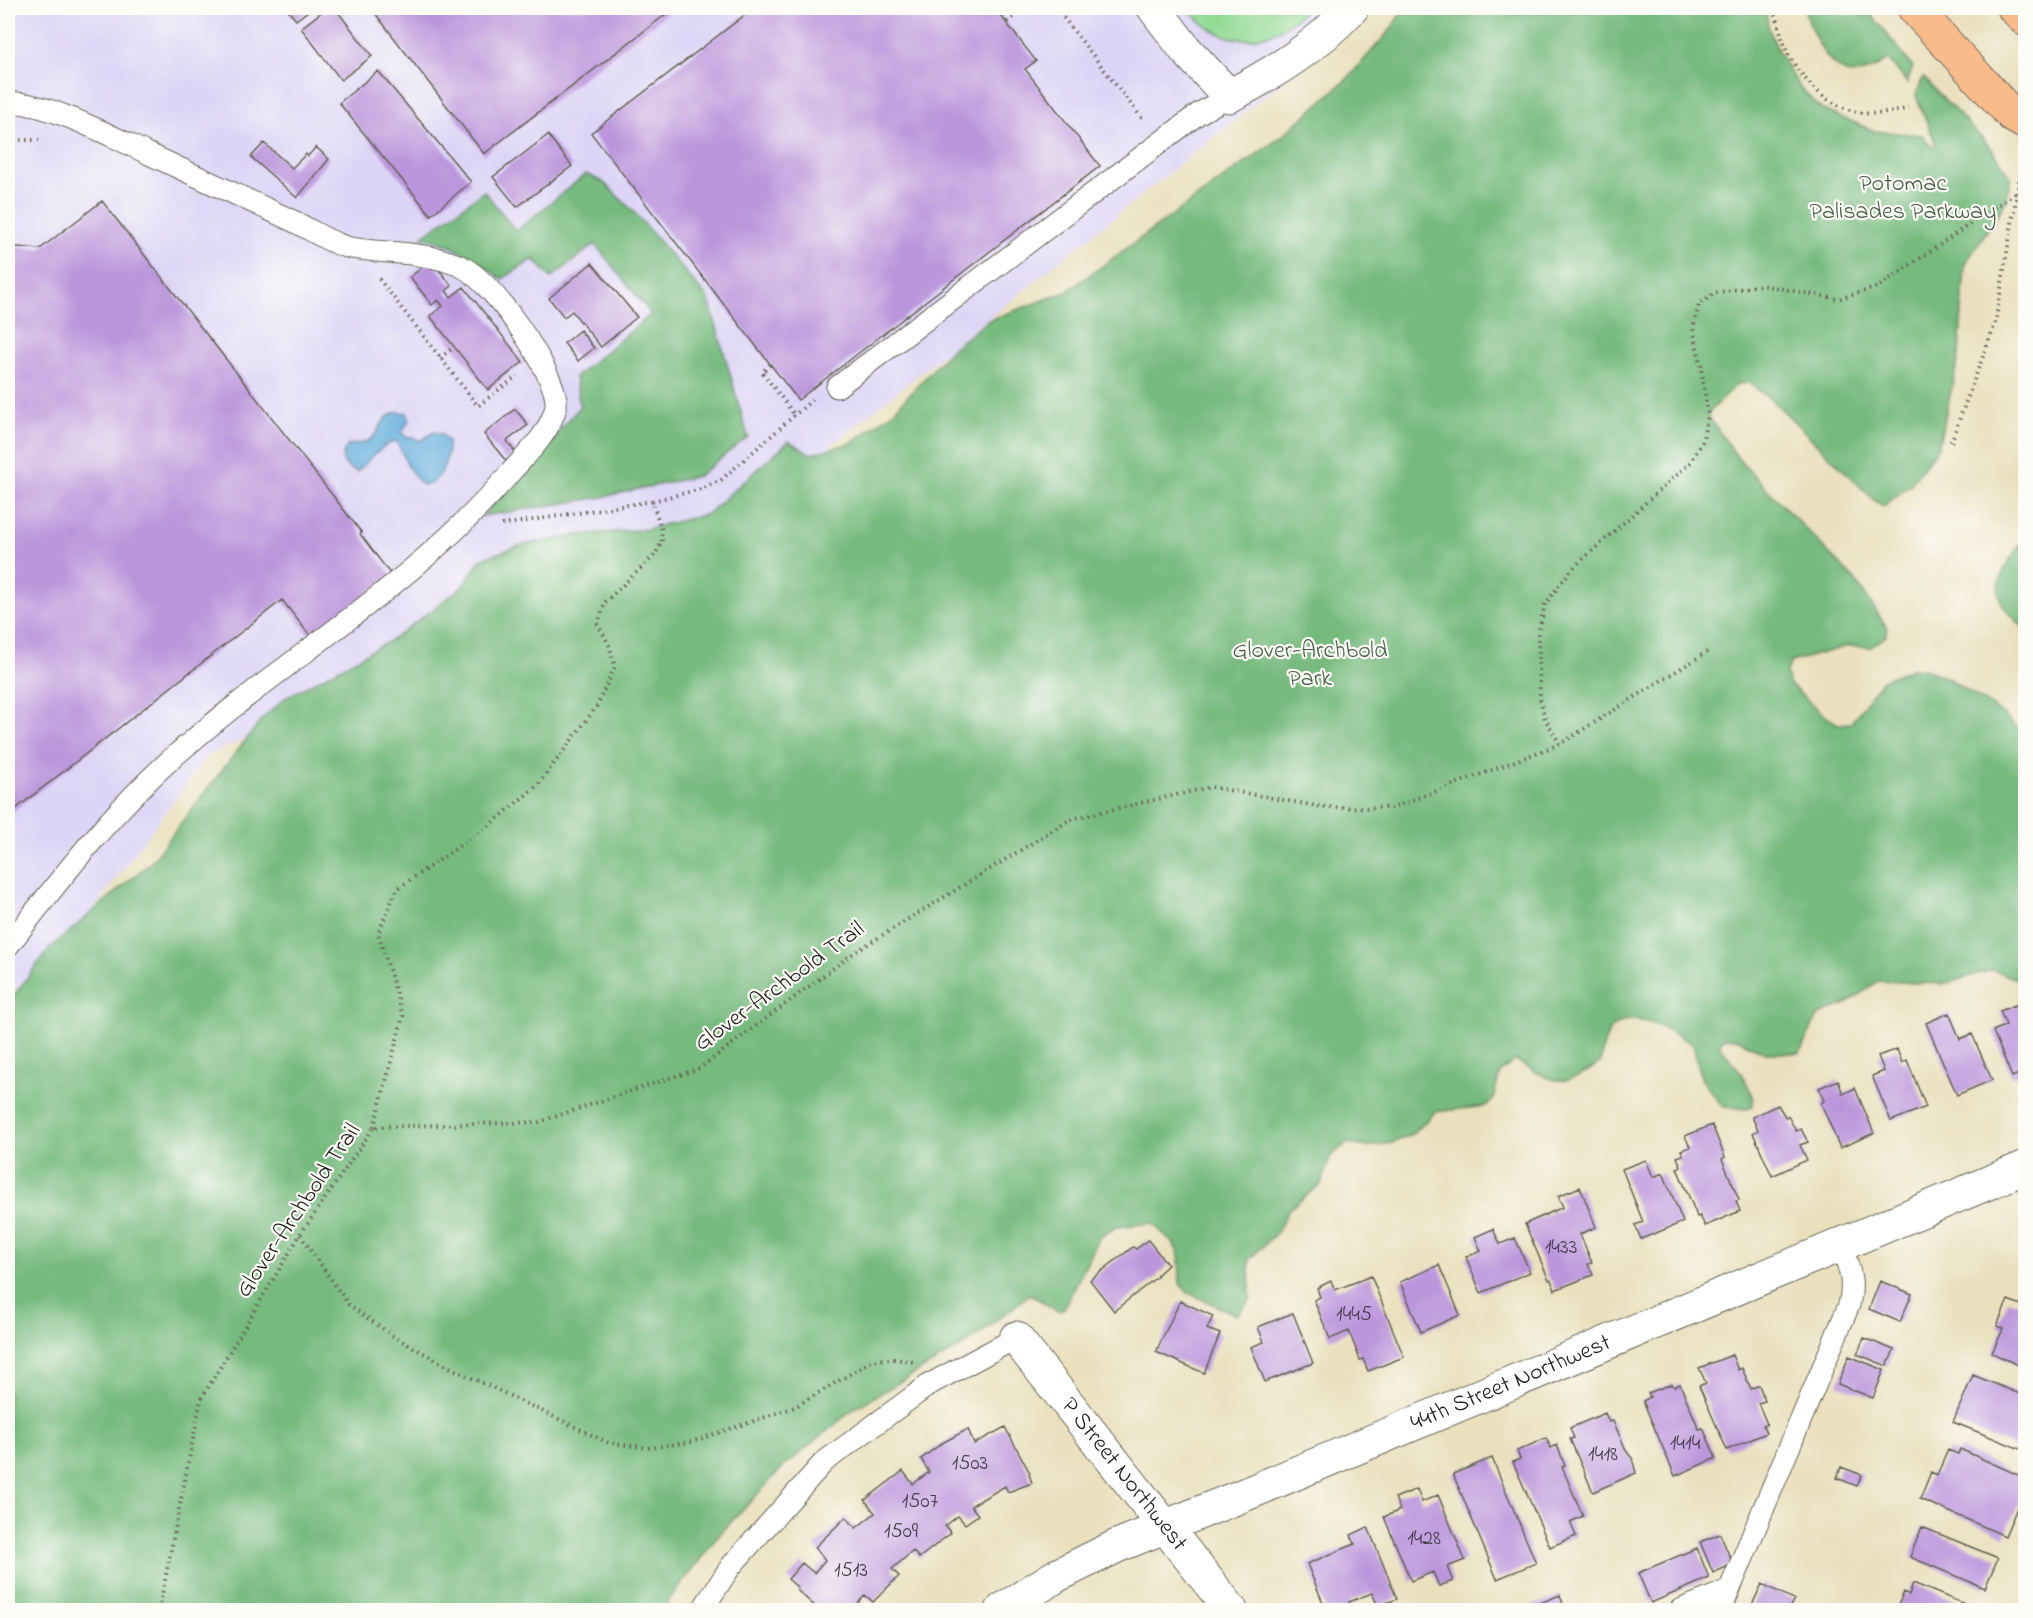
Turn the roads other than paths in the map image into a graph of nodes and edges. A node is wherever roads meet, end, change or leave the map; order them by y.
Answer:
1 (1154, 8) edge
2 (1352, 8) edge
3 (1914, 8) edge
4 (2014, 8) edge
5 (2025, 20) edge
6 (1229, 96) junction
7 (8, 103) edge
8 (2025, 123) edge
9 (837, 387) dead end
10 (8, 946) edge
11 (2025, 1167) edge
12 (1841, 1244) junction
13 (1016, 1338) joint
14 (1165, 1526) junction
15 (1730, 1590) junction
16 (702, 1611) edge
17 (1002, 1611) edge
18 (1231, 1611) edge
19 (1680, 1611) edge
20 (1721, 1611) edge

1 - 6 street
2 - 6 street
3 - 8 highway
4 - 5 highway
6 - 9 lane
7 - 10 lane
11 - 12 street, 44th Street Northwest
12 - 14 street, 44th Street Northwest
12 - 15 lane
13 - 14 street, P Street Northwest
13 - 16 lane
14 - 17 street, 44th Street Northwest
14 - 18 street, P Street Northwest
15 - 19 lane
15 - 20 lane

